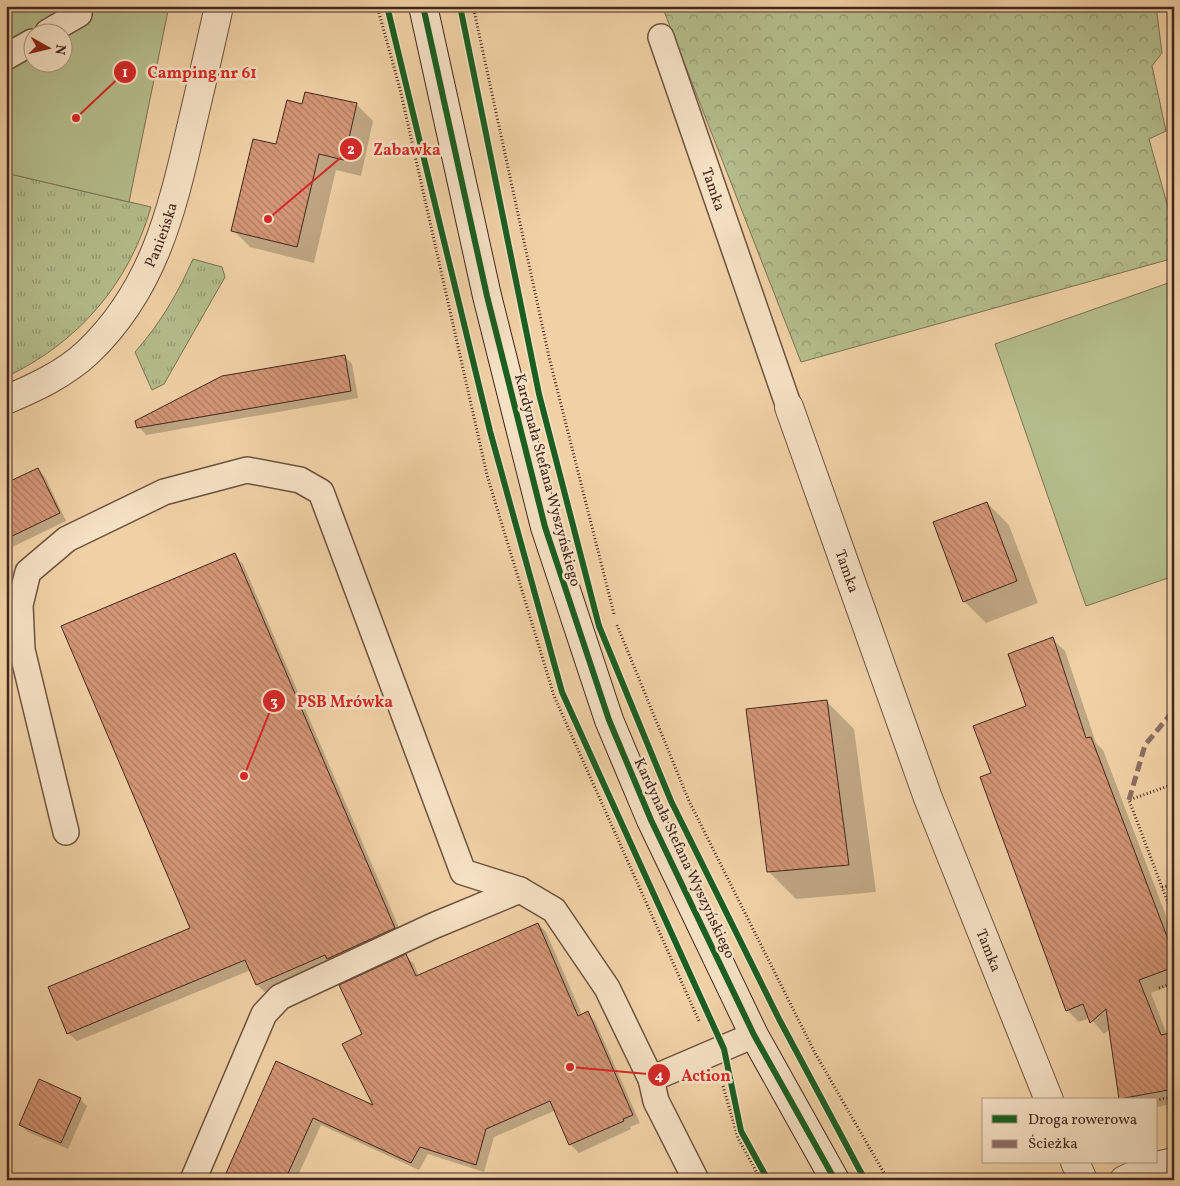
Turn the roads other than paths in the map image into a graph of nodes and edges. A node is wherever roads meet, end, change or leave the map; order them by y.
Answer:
1 (80, 6) edge
2 (219, 6) edge
3 (423, 6) edge
4 (65, 22) edge
5 (662, 37) dead end
6 (22, 48) edge
7 (6, 57) edge
8 (6, 400) edge
9 (789, 407) joint
10 (66, 832) dead end
11 (520, 890) junction
12 (754, 1035) junction
13 (651, 1079) junction
14 (1049, 1098) edge
15 (1076, 1164) edge
16 (1161, 1170) edge
17 (193, 1180) edge
18 (696, 1180) edge
19 (834, 1180) edge
20 (1083, 1180) edge
21 (1124, 1180) edge

1 - 4 lane
2 - 8 street, Panieńska
3 - 12 street, Kardynała Stefana Wyszyńskiego
5 - 9 lane, Tamka
6 - 7 lane
9 - 14 street, Tamka
10 - 11 lane
11 - 13 lane
11 - 17 lane
12 - 13 lane
12 - 19 street, Kardynała Stefana Wyszyńskiego
13 - 18 lane
15 - 20 street
16 - 21 street

